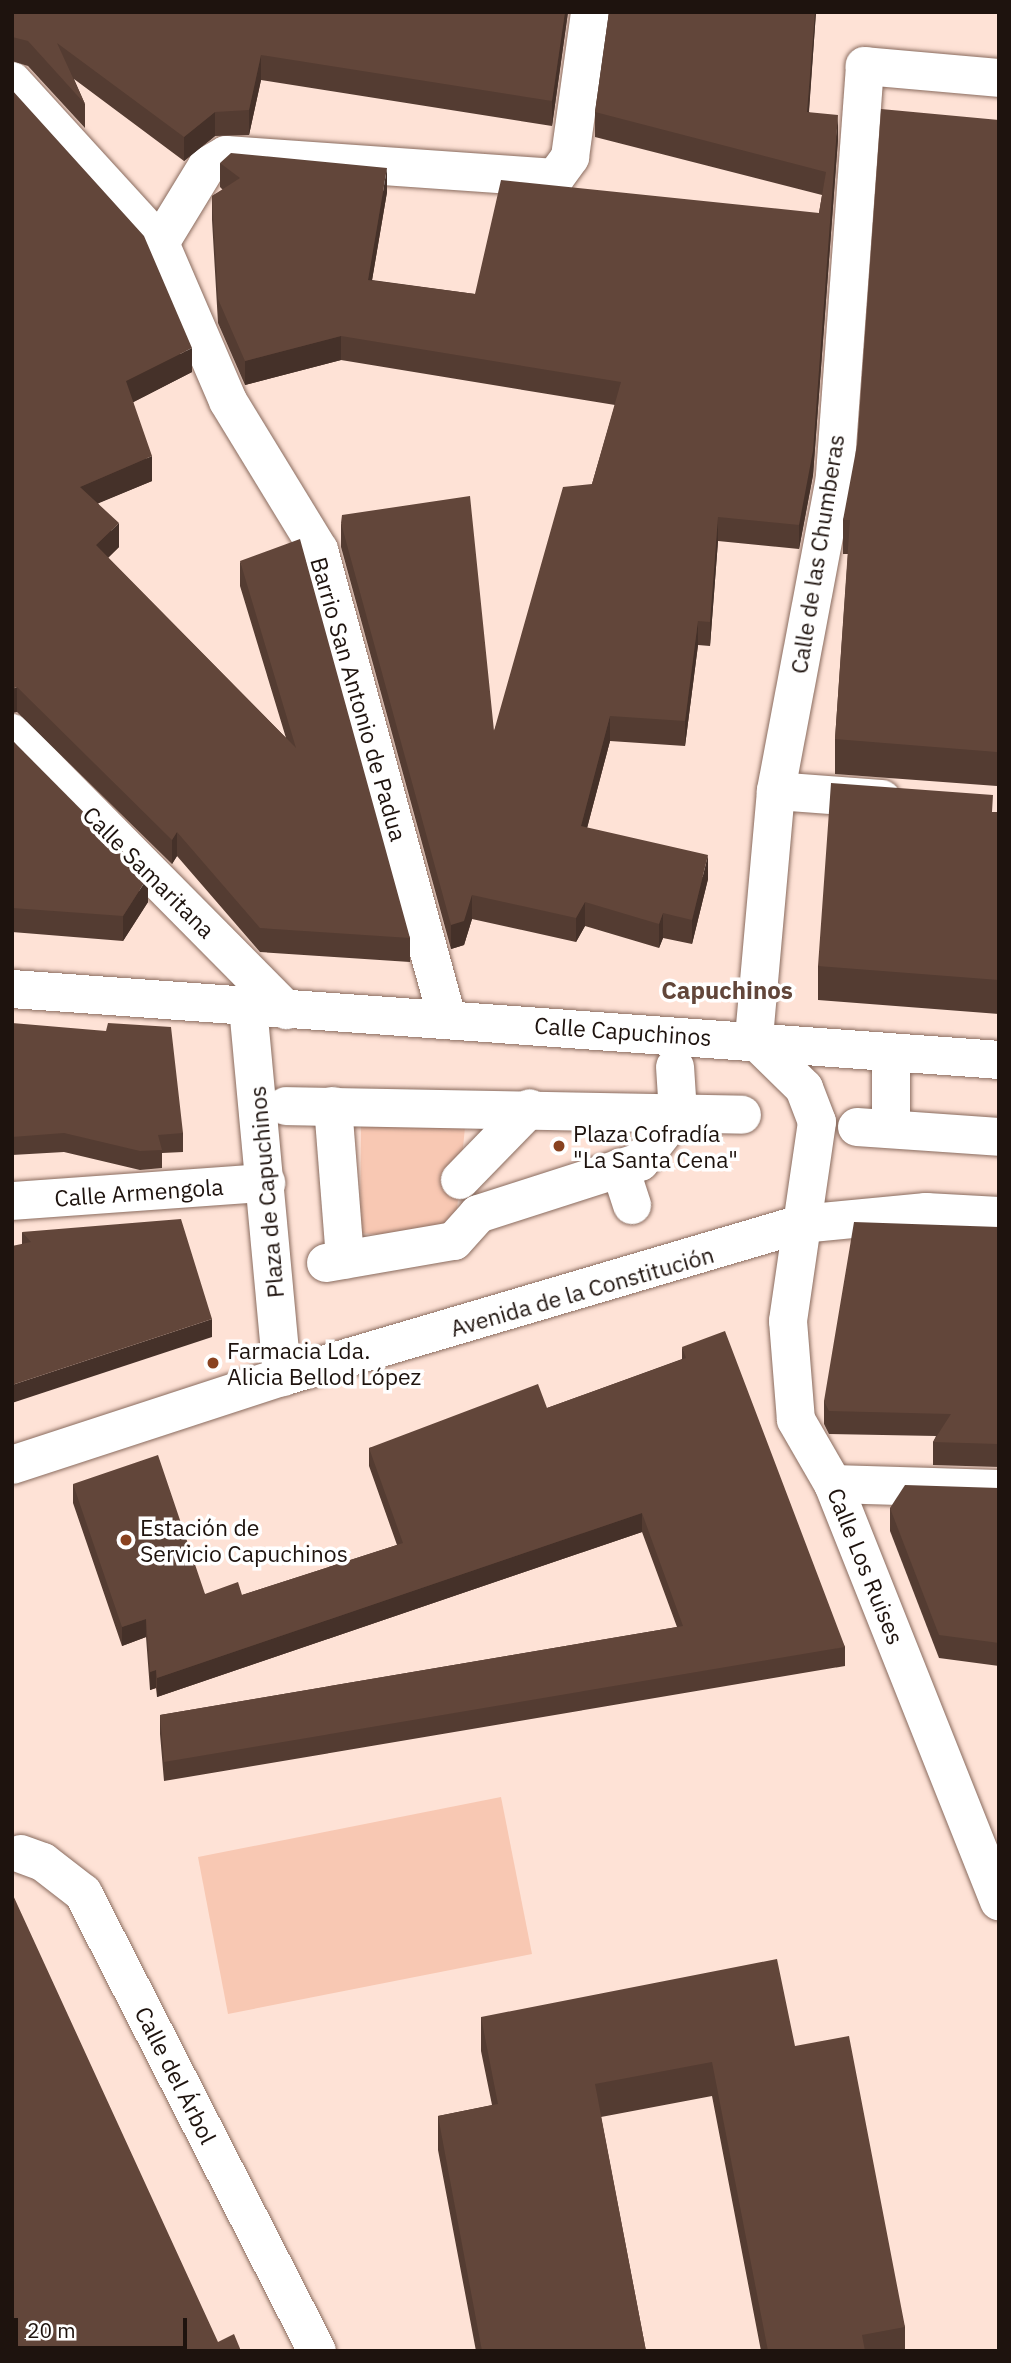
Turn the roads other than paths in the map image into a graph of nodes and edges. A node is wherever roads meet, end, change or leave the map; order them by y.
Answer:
1 (590, 12) edge
2 (999, 78) edge
3 (12, 81) edge
4 (160, 243) junction
5 (12, 733) edge
6 (776, 790) junction
7 (915, 802) edge
8 (12, 989) edge
9 (248, 1007) junction
10 (286, 1010) junction
11 (448, 1020) junction
12 (754, 1040) junction
13 (999, 1060) edge
14 (676, 1067) dead end
15 (891, 1068) dead end
16 (286, 1106) dead end
17 (334, 1106) junction
18 (530, 1108) junction
19 (678, 1113) junction
20 (742, 1115) dead end
21 (999, 1137) edge
22 (620, 1168) junction
23 (460, 1180) dead end
24 (266, 1183) junction
25 (12, 1201) edge
26 (632, 1205) dead end
27 (999, 1216) edge
28 (800, 1224) junction
29 (282, 1377) junction
30 (12, 1465) edge
31 (833, 1484) junction
32 (999, 1489) edge
33 (15, 1845) edge
34 (997, 1886) edge
35 (317, 2351) edge

1 - 4 street
2 - 6 street, Calle de las Chumberas
3 - 4 street, Barrio San Antonio de Padua
4 - 11 street, Barrio San Antonio de Padua
5 - 10 street, Calle Samaritana
6 - 7 street
6 - 12 street, Calle de las Chumberas
8 - 9 street, Calle Capuchinos
9 - 10 street, Calle Capuchinos
9 - 24 street, Plaza de Capuchinos
10 - 11 street, Calle Capuchinos
11 - 12 street, Calle Capuchinos
12 - 13 street, Calle Capuchinos
12 - 28 street
14 - 19 street
15 - 21 street
16 - 17 street
17 - 18 street
17 - 22 street
18 - 19 street
18 - 23 street
19 - 20 street
19 - 22 street
22 - 26 street
24 - 25 street, Calle Armengola
24 - 29 street, Plaza de Capuchinos
27 - 28 street, Avenida de la Constitución
28 - 29 street, Avenida de la Constitución
28 - 31 street, Calle Los Ruises
29 - 30 street, Avenida de la Constitución
31 - 32 street
31 - 34 street, Calle Los Ruises
33 - 35 street, Calle del Árbol

